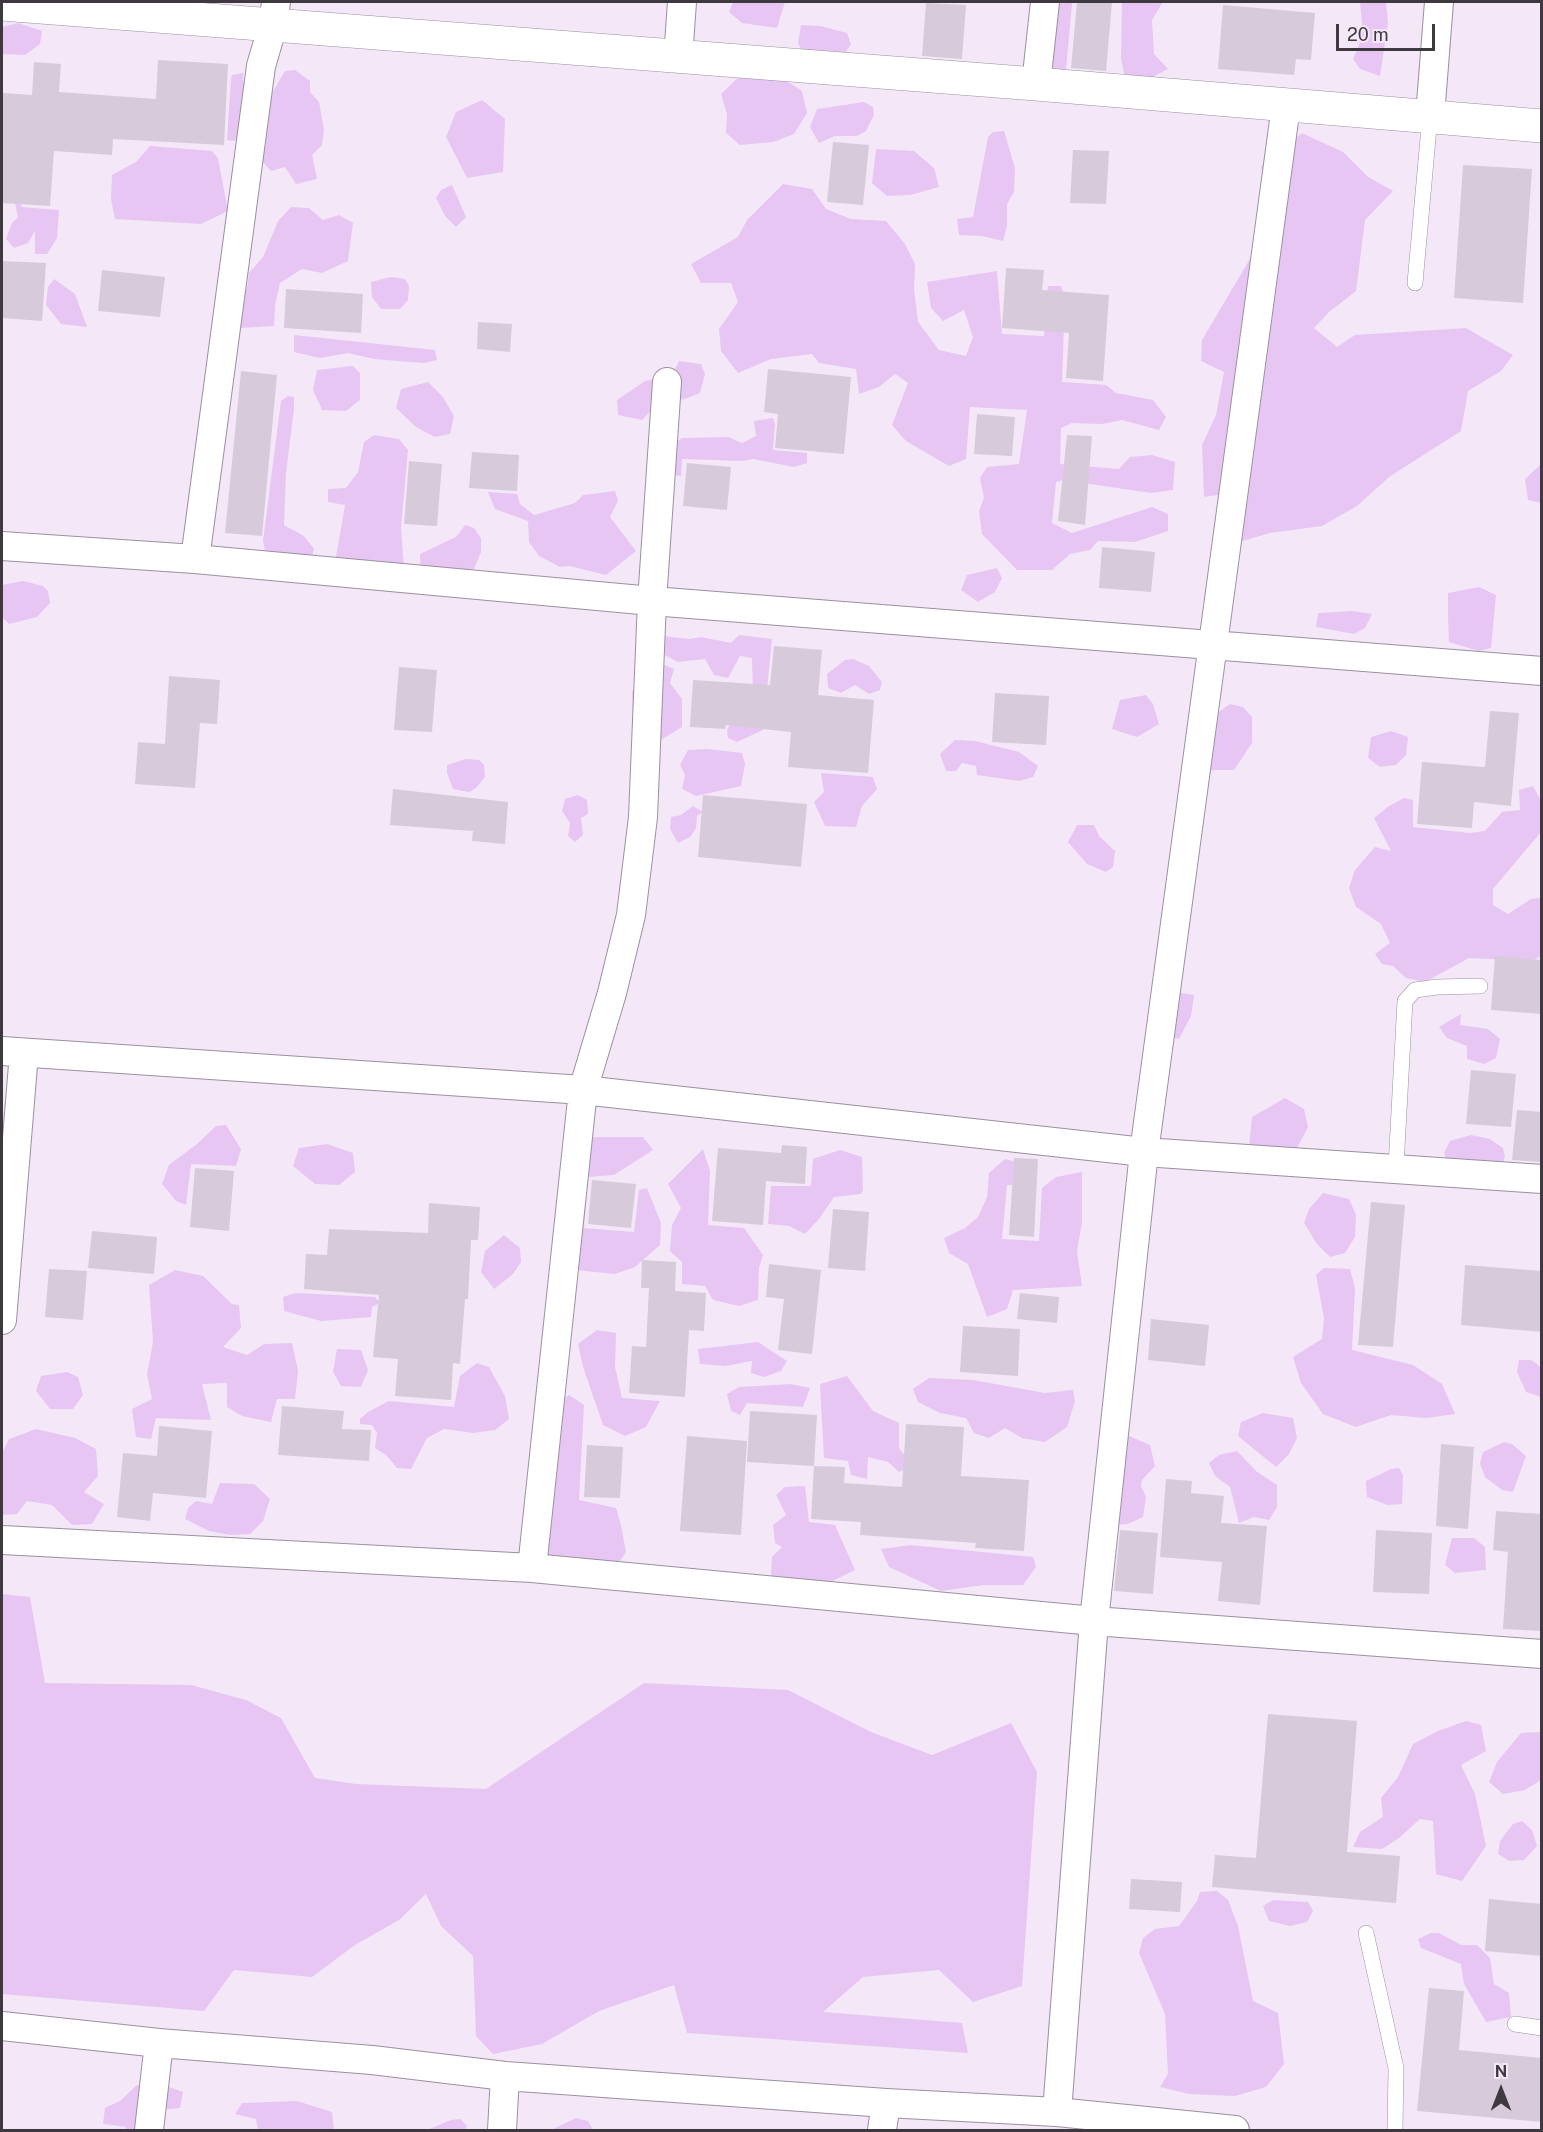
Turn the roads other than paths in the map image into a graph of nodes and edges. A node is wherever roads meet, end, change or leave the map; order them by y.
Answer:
1 (682, 2) edge
2 (1044, 2) edge
3 (1439, 2) edge
4 (2, 4) edge
5 (274, 14) edge
6 (678, 58) junction
7 (1036, 84) junction
8 (1286, 106) junction
9 (1430, 116) junction
10 (1542, 126) edge
11 (1415, 284) dead end
12 (668, 382) dead end
13 (2, 546) edge
14 (195, 559) junction
15 (652, 601) junction
16 (1213, 645) junction
17 (1542, 671) edge
18 (1480, 986) dead end
19 (13, 1052) edge
20 (583, 1090) junction
21 (1144, 1152) junction
22 (1395, 1167) junction
23 (1542, 1179) edge
24 (2, 1320) edge
25 (2, 1540) edge
26 (532, 1568) junction
27 (1094, 1621) junction
28 (1542, 1654) edge
29 (1366, 1933) dead end
30 (1515, 2024) dead end
31 (2, 2026) edge
32 (1542, 2028) edge
33 (159, 2043) junction
34 (505, 2076) junction
35 (886, 2103) junction
36 (1057, 2112) junction
37 (150, 2130) edge
38 (502, 2130) edge
39 (882, 2130) edge
40 (1235, 2130) edge
41 (1395, 2130) edge

1 - 6 street
2 - 7 street
3 - 9 street
4 - 5 street
5 - 6 street
5 - 14 street
6 - 7 street
7 - 8 street
8 - 9 street
8 - 16 street
9 - 10 street
9 - 11 lane
12 - 15 street
13 - 14 street
14 - 15 street
15 - 16 street
15 - 20 street
16 - 17 street
16 - 21 street
18 - 22 lane
19 - 20 street
19 - 24 street
20 - 21 street
20 - 26 street
21 - 22 street
21 - 27 street
22 - 23 street
25 - 26 street
26 - 27 street
27 - 28 street
27 - 36 street
29 - 41 lane
30 - 32 lane
31 - 33 street
33 - 34 street
33 - 37 street
34 - 35 street
34 - 38 street
35 - 36 street
35 - 39 street
36 - 40 street

